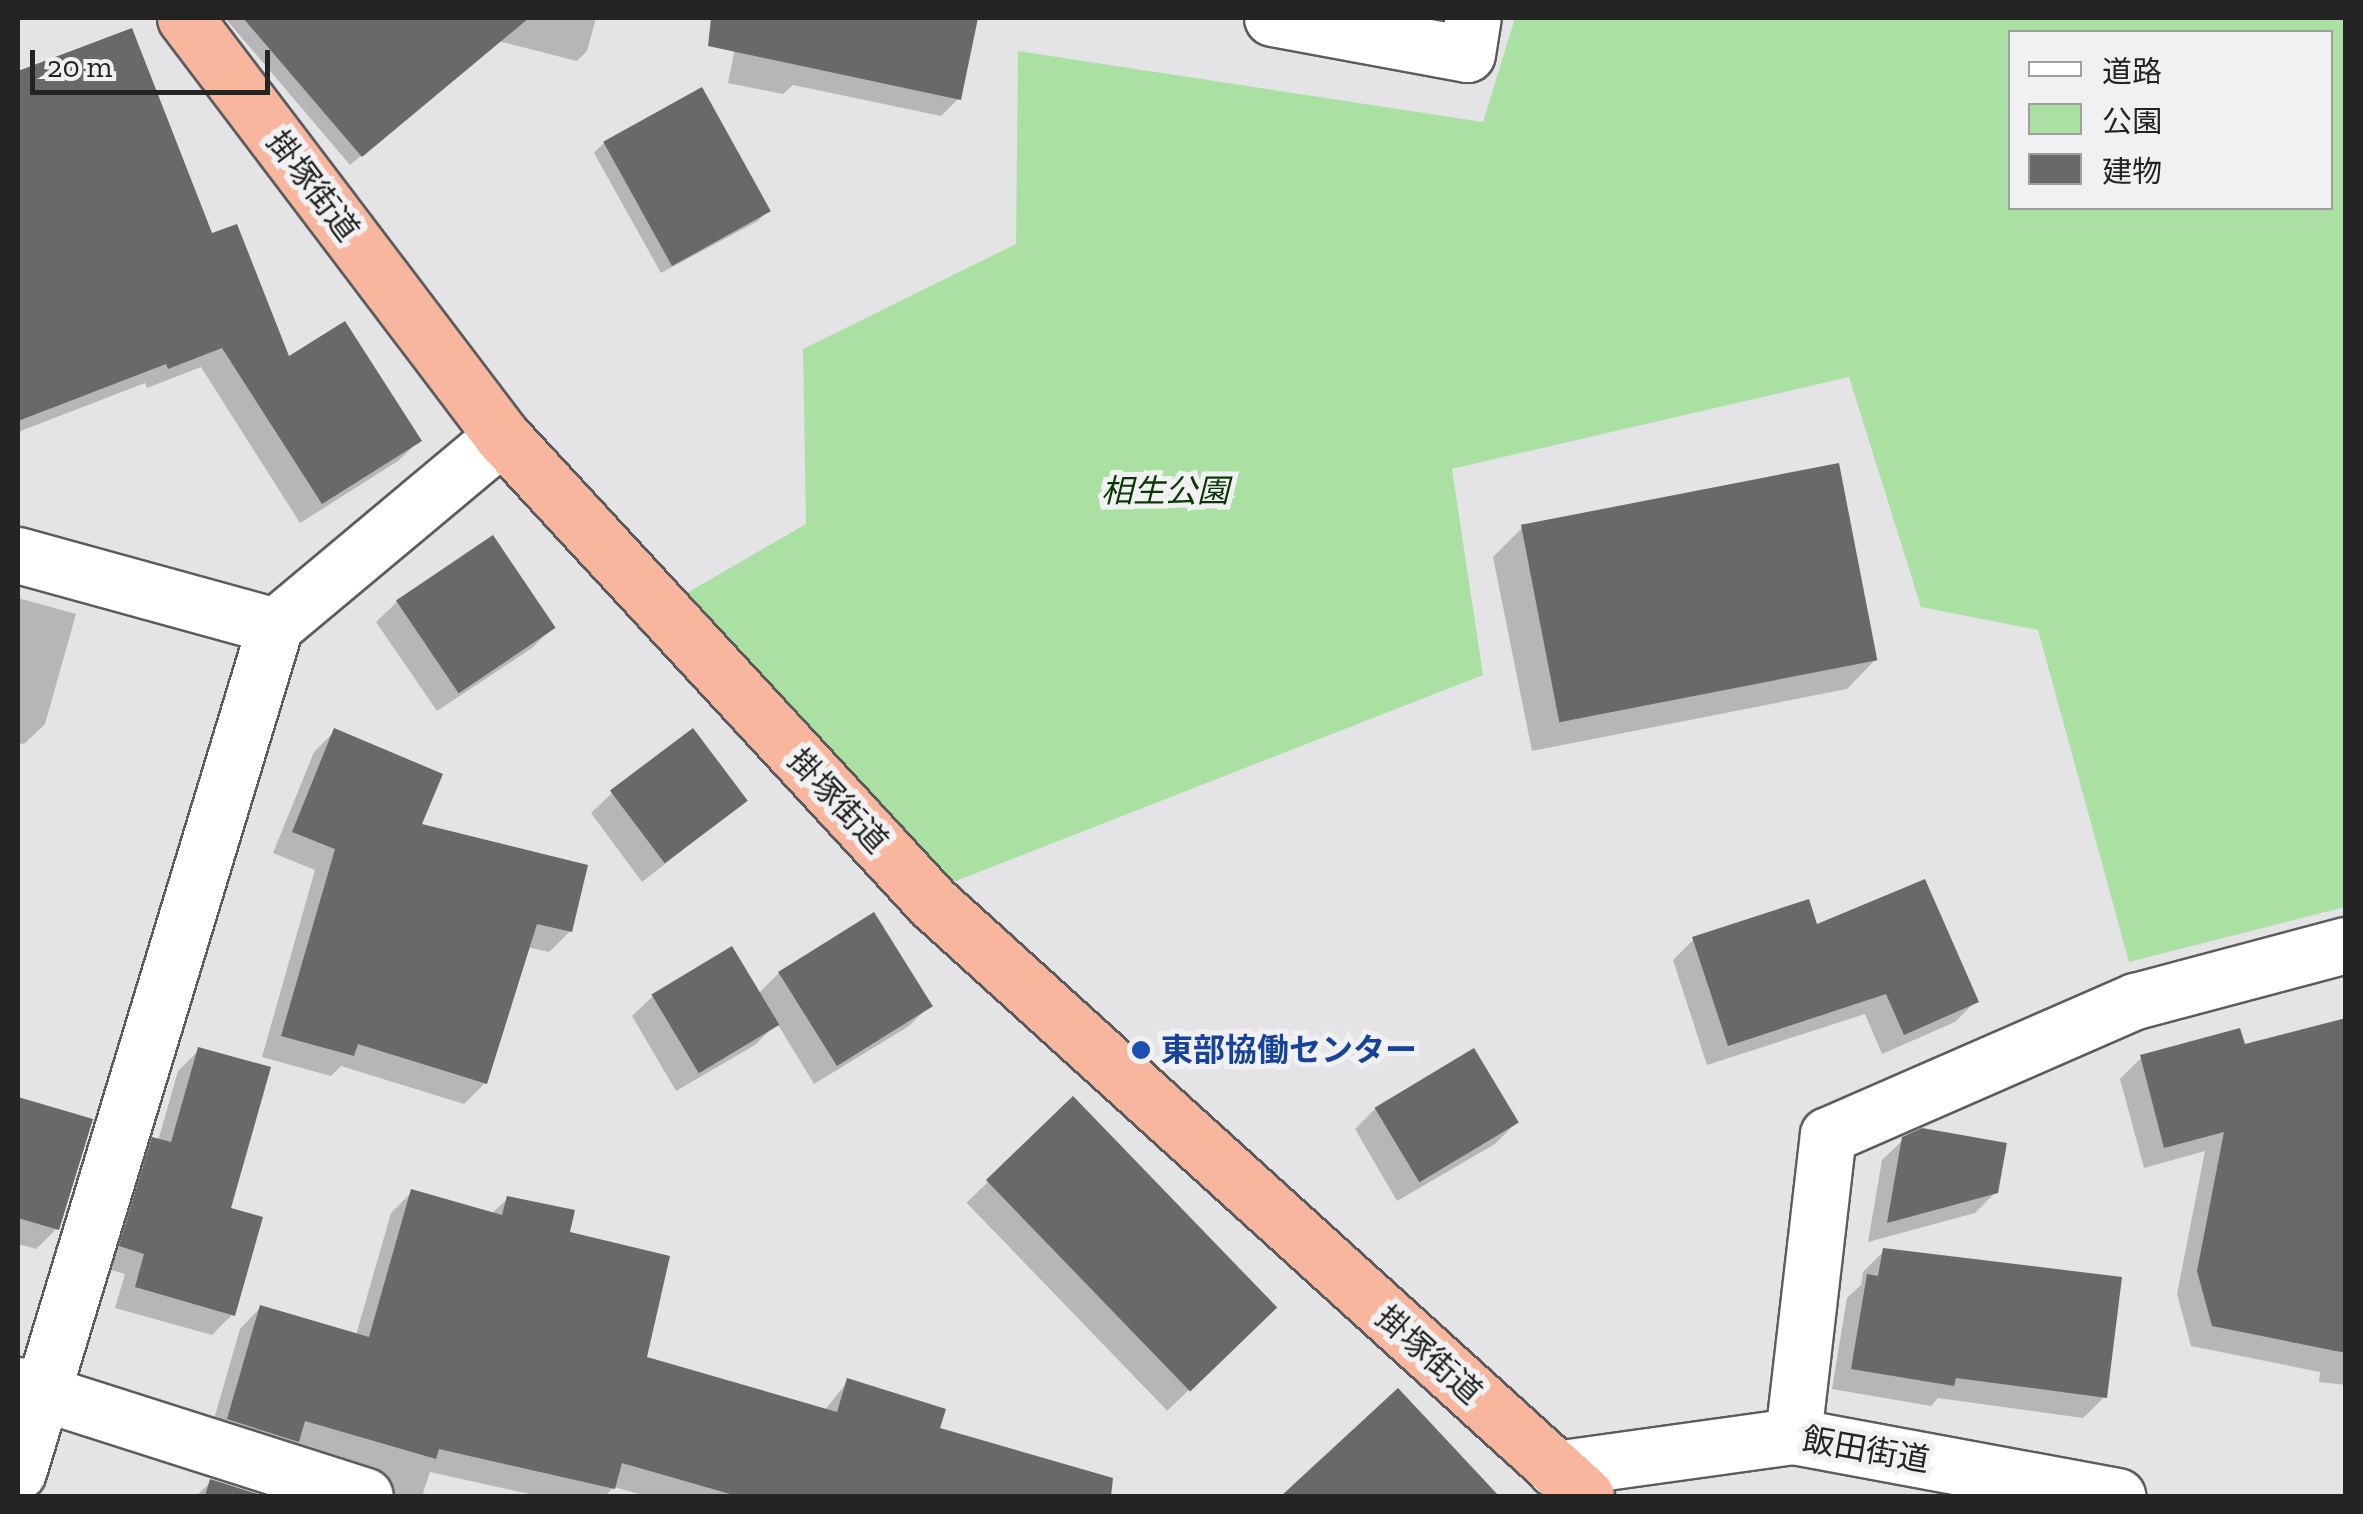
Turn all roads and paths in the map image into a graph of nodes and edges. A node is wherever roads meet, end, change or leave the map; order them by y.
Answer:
1 (1272, 18) edge
2 (1473, 18) edge
3 (196, 21) edge
4 (502, 436) junction
5 (18, 555) edge
6 (275, 626) junction
7 (2346, 944) edge
8 (30, 1389) edge
9 (1793, 1436) junction
10 (18, 1472) edge
11 (1570, 1483) edge
12 (366, 1496) edge
13 (2117, 1496) edge

1 - 2 street
3 - 4 highway, 掛塚街道
4 - 6 street
4 - 11 highway, 掛塚街道
5 - 6 street
6 - 8 street
7 - 9 street
8 - 10 street
8 - 12 street
9 - 11 street, 飯田街道
9 - 13 street, 飯田街道

